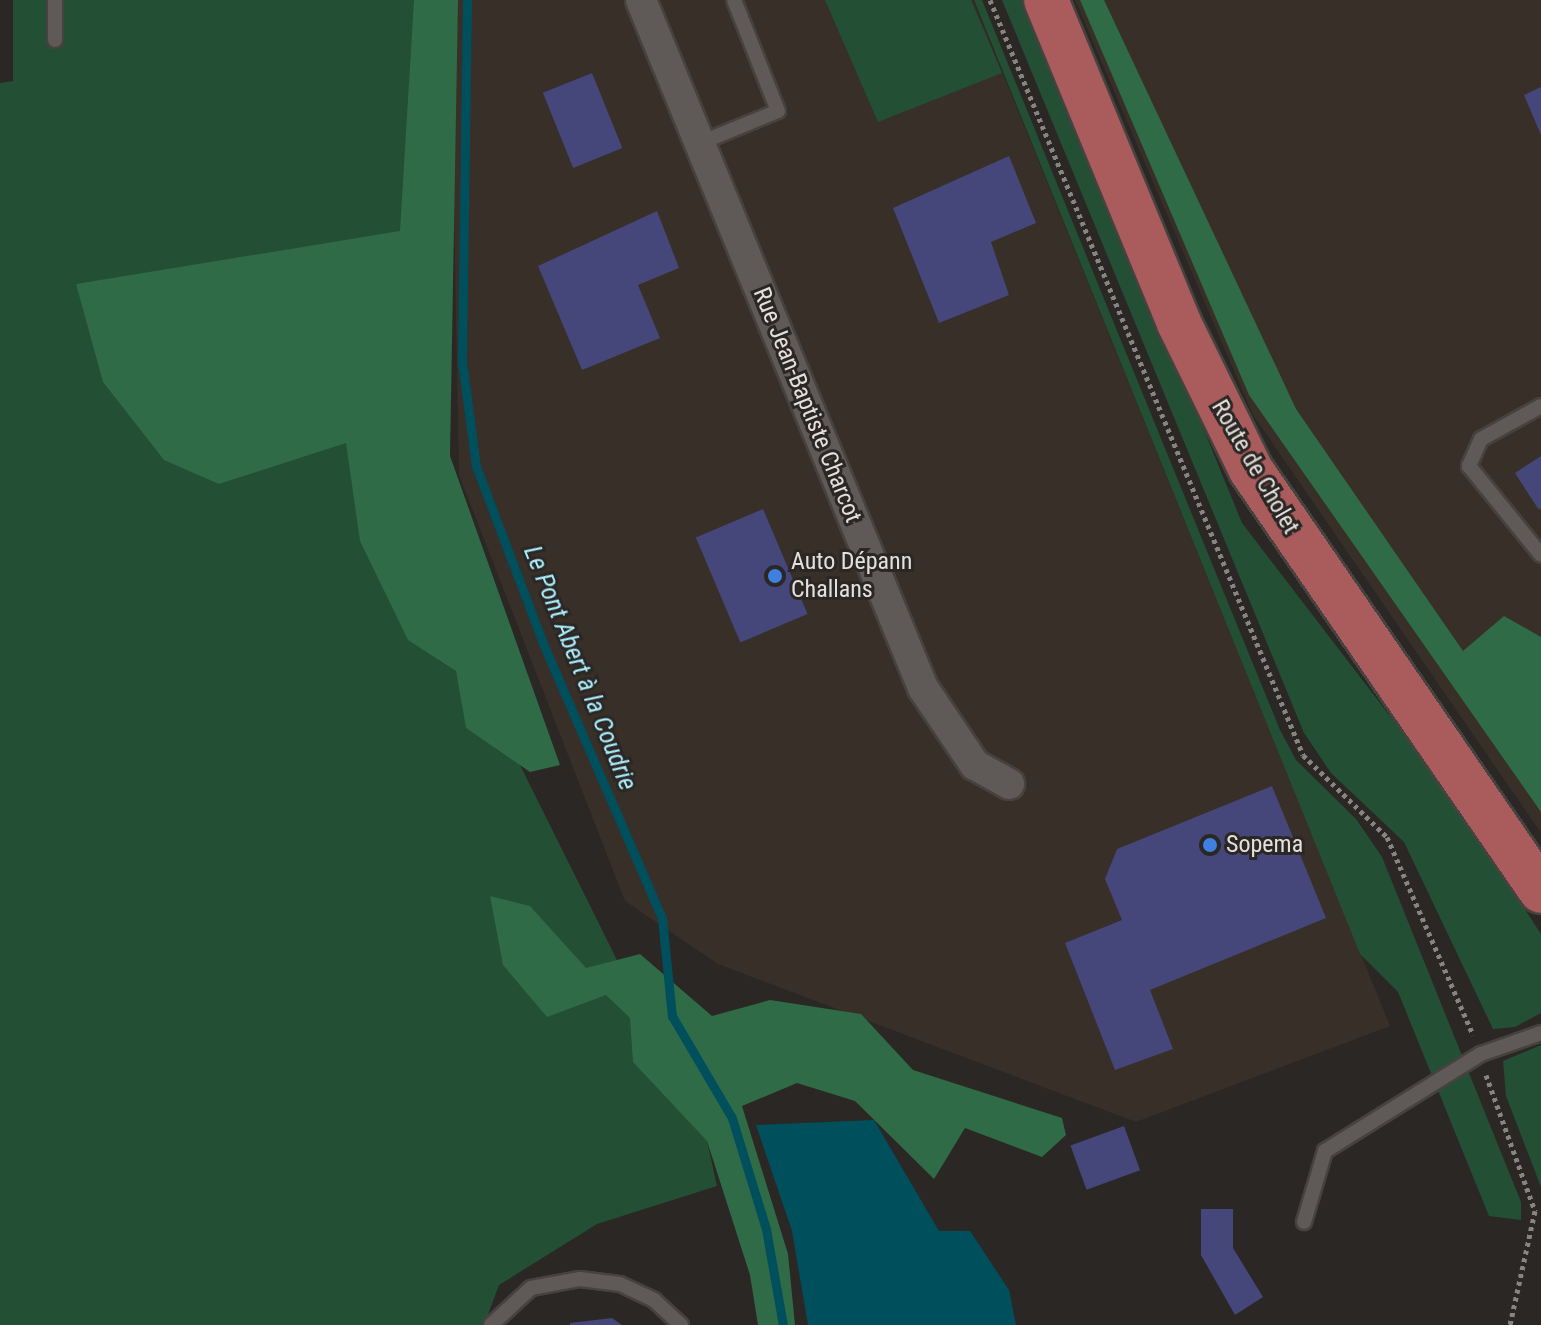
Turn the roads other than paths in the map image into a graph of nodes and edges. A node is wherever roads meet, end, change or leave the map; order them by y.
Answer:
1 (55, 0) edge
2 (641, 0) edge
3 (734, 0) edge
4 (1046, 0) edge
5 (55, 40) dead end
6 (700, 143) junction
7 (1541, 406) edge
8 (1541, 555) edge
9 (1009, 784) dead end
10 (1541, 891) edge
11 (1541, 1033) edge
12 (1304, 1222) dead end
13 (491, 1325) edge
14 (681, 1325) edge

1 - 5 lane
2 - 6 street, Rue Jean-Baptiste Charcot
3 - 6 lane
4 - 10 main road, Route de Cholet
6 - 9 street, Rue Jean-Baptiste Charcot
7 - 8 lane
11 - 12 lane
13 - 14 lane

